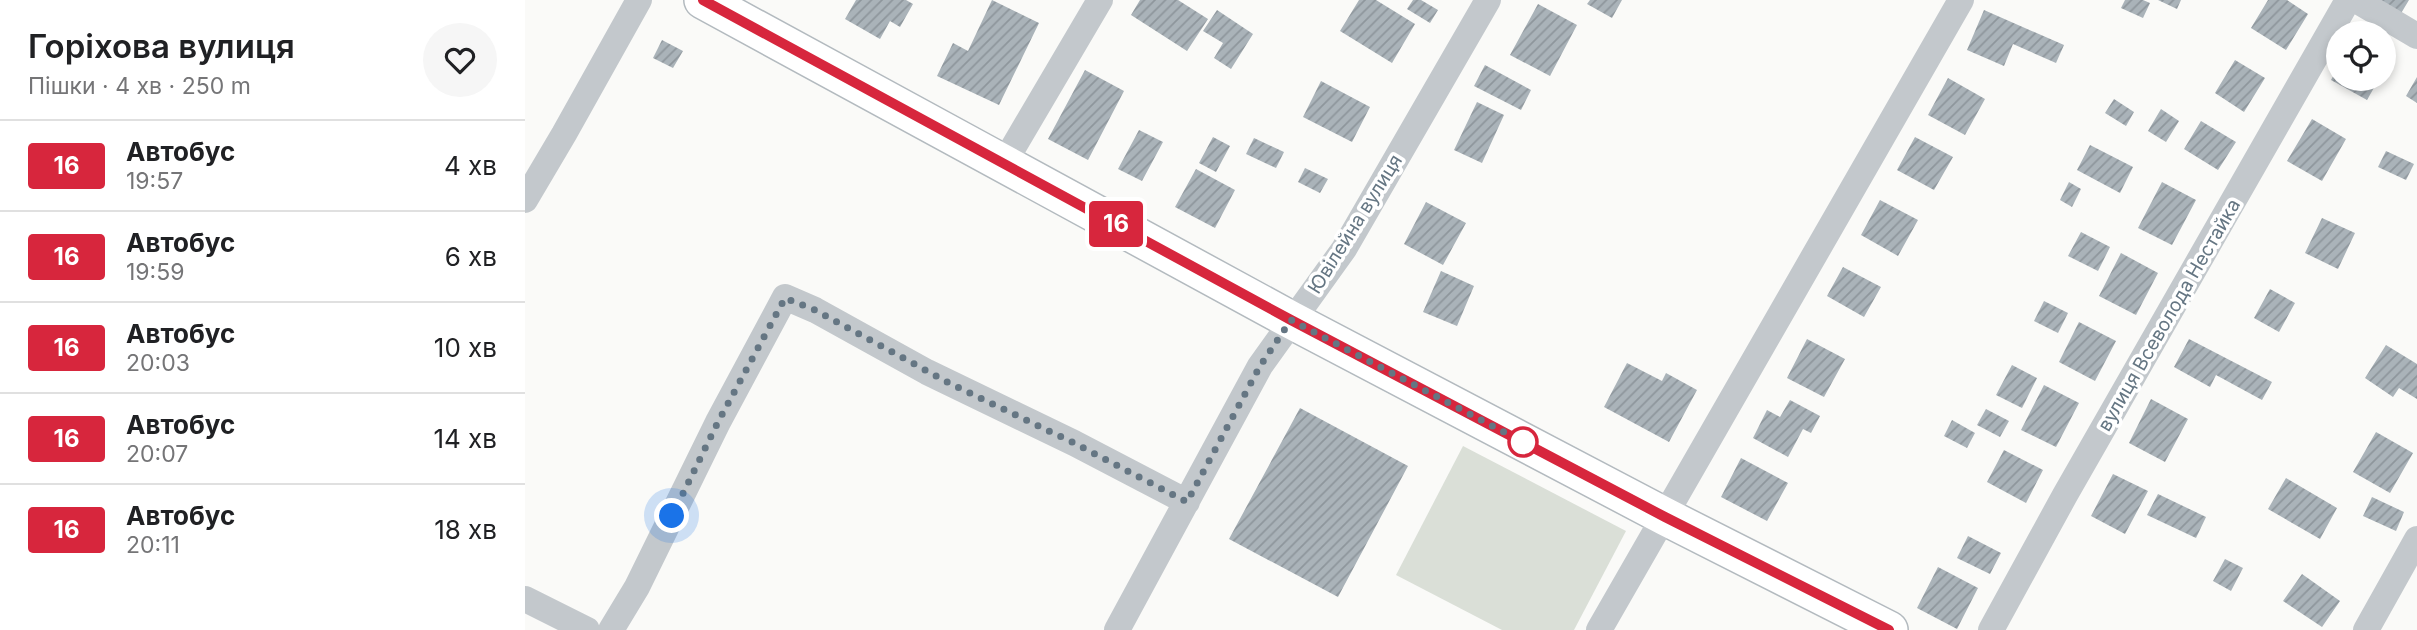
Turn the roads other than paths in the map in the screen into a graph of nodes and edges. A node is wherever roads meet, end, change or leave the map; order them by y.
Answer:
1 (639, 0) edge
2 (703, 0) edge
3 (1100, 0) edge
4 (1488, 0) edge
5 (1961, 0) edge
6 (2348, 0) edge
7 (2356, 0) edge
8 (2417, 36) edge
9 (1004, 163) junction
10 (525, 200) edge
11 (1291, 320) junction
12 (1187, 502) junction
13 (1665, 517) junction
14 (2417, 539) edge
15 (525, 599) edge
16 (587, 630) edge
17 (611, 630) edge
18 (1117, 630) edge
19 (1599, 630) edge
20 (1889, 630) edge
21 (1991, 630) edge
22 (2366, 630) edge

1 - 10 street
2 - 9 street
3 - 9 street
4 - 11 street, Ювілейна вулиця
5 - 13 street
6 - 21 street, вулиця Всеволода Нестайка
7 - 8 street
9 - 11 street
11 - 12 street, Ювілейна вулиця
11 - 13 street
12 - 17 street
12 - 18 street, Ювілейна вулиця
13 - 19 street
13 - 20 street
14 - 22 street
15 - 16 street

